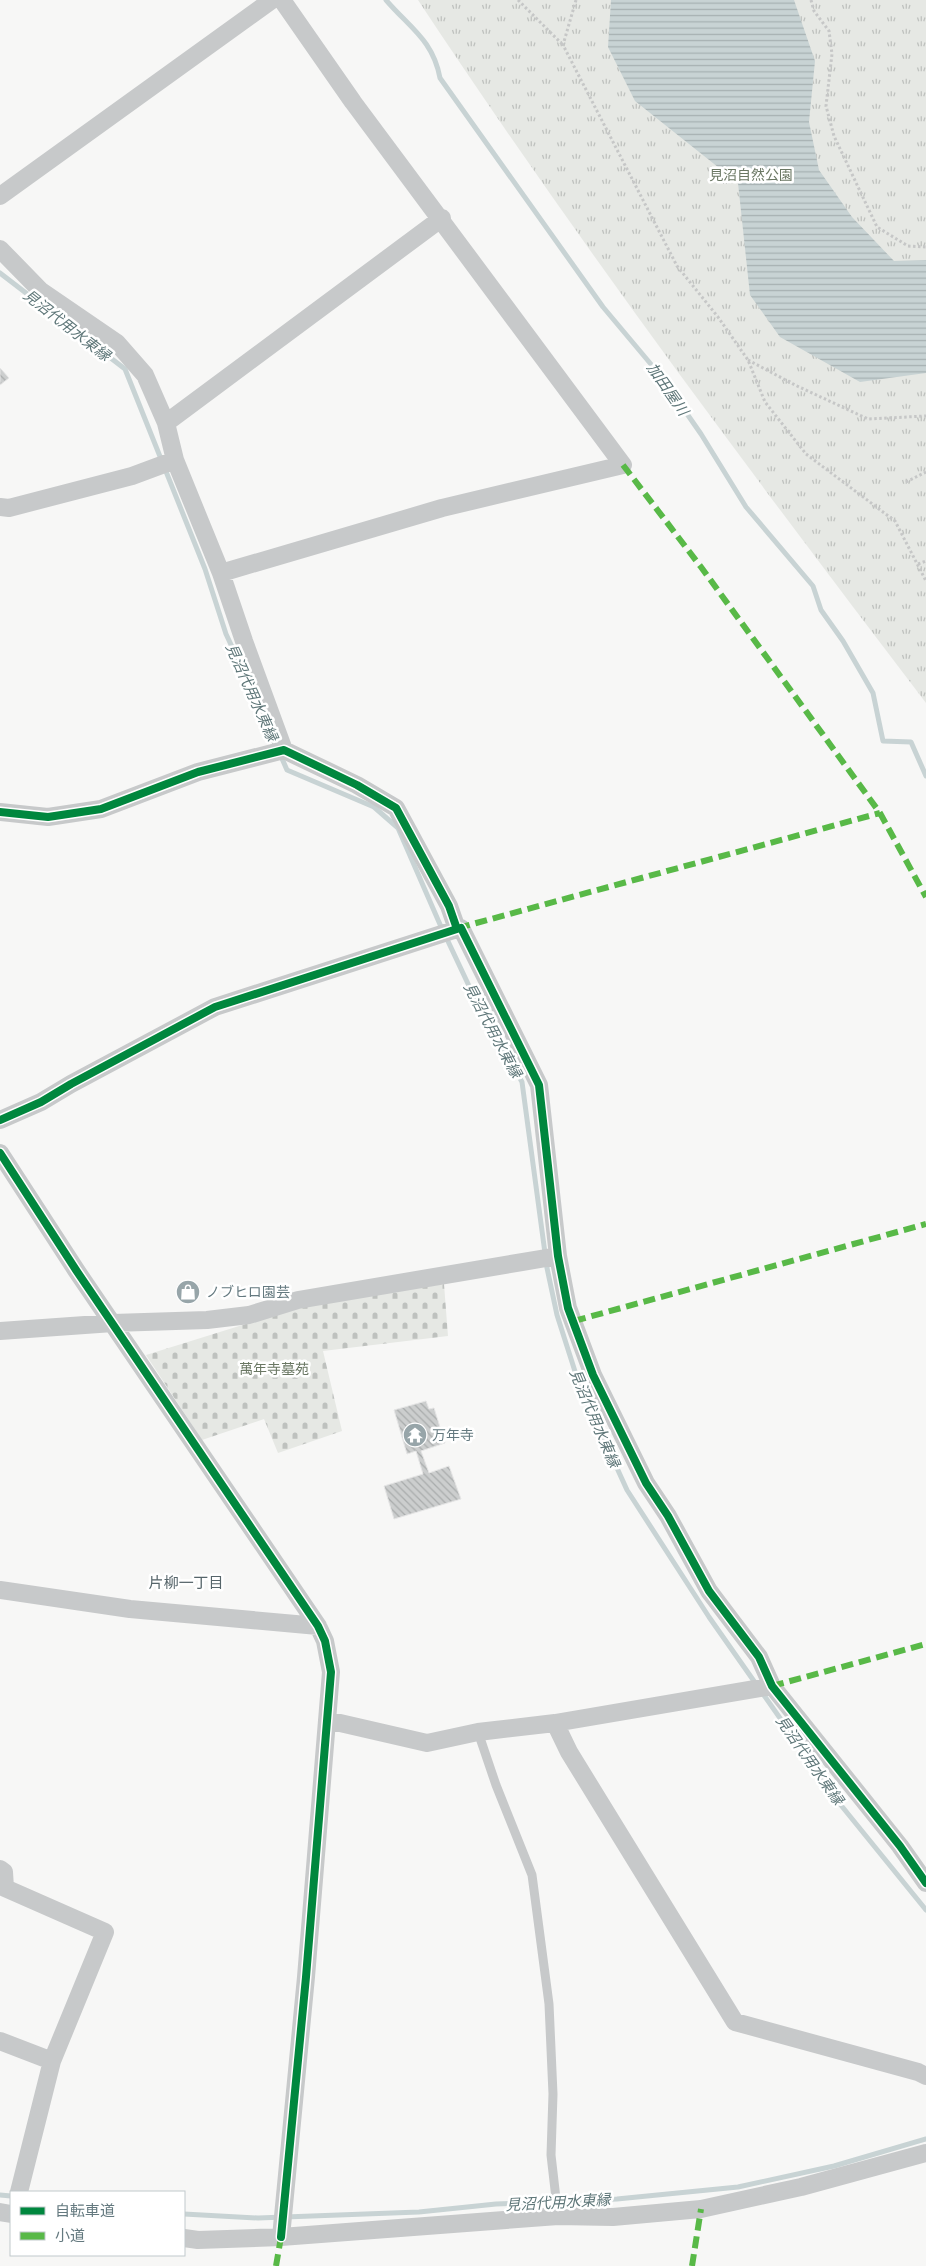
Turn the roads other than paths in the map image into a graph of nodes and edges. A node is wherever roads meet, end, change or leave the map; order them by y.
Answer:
1 (272, 0) edge
2 (282, 0) edge
3 (0, 196) edge
4 (442, 218) junction
5 (0, 249) edge
6 (166, 423) junction
7 (175, 460) junction
8 (0, 507) edge
9 (221, 573) junction
10 (284, 750) junction
11 (0, 812) edge
12 (461, 928) dead end
13 (0, 1120) edge
14 (0, 1153) edge
15 (558, 1256) junction
16 (113, 1323) junction
17 (0, 1332) edge
18 (0, 1590) edge
19 (318, 1626) junction
20 (772, 1686) junction
21 (327, 1720) junction
22 (555, 1724) junction
23 (478, 1732) junction
24 (0, 1869) edge
25 (926, 1883) edge
26 (0, 2042) edge
27 (52, 2061) junction
28 (926, 2076) edge
29 (926, 2153) edge
30 (19, 2191) edge
31 (558, 2216) junction
32 (281, 2237) junction
33 (185, 2238) edge

1 - 3 street
2 - 4 street
4 - 6 street
4 - 9 street
5 - 6 street
6 - 7 street
7 - 8 street
7 - 9 street
9 - 10 street
10 - 11 street
10 - 13 street
12 - 15 street
14 - 16 street
15 - 16 street
15 - 20 street
16 - 17 street
16 - 19 street
18 - 19 street
19 - 21 street
20 - 22 street
20 - 25 street
21 - 23 street
21 - 32 street
22 - 23 street
22 - 28 street
23 - 31 lane
24 - 27 street
26 - 27 street
27 - 30 street
29 - 31 street
31 - 32 street
32 - 33 street

